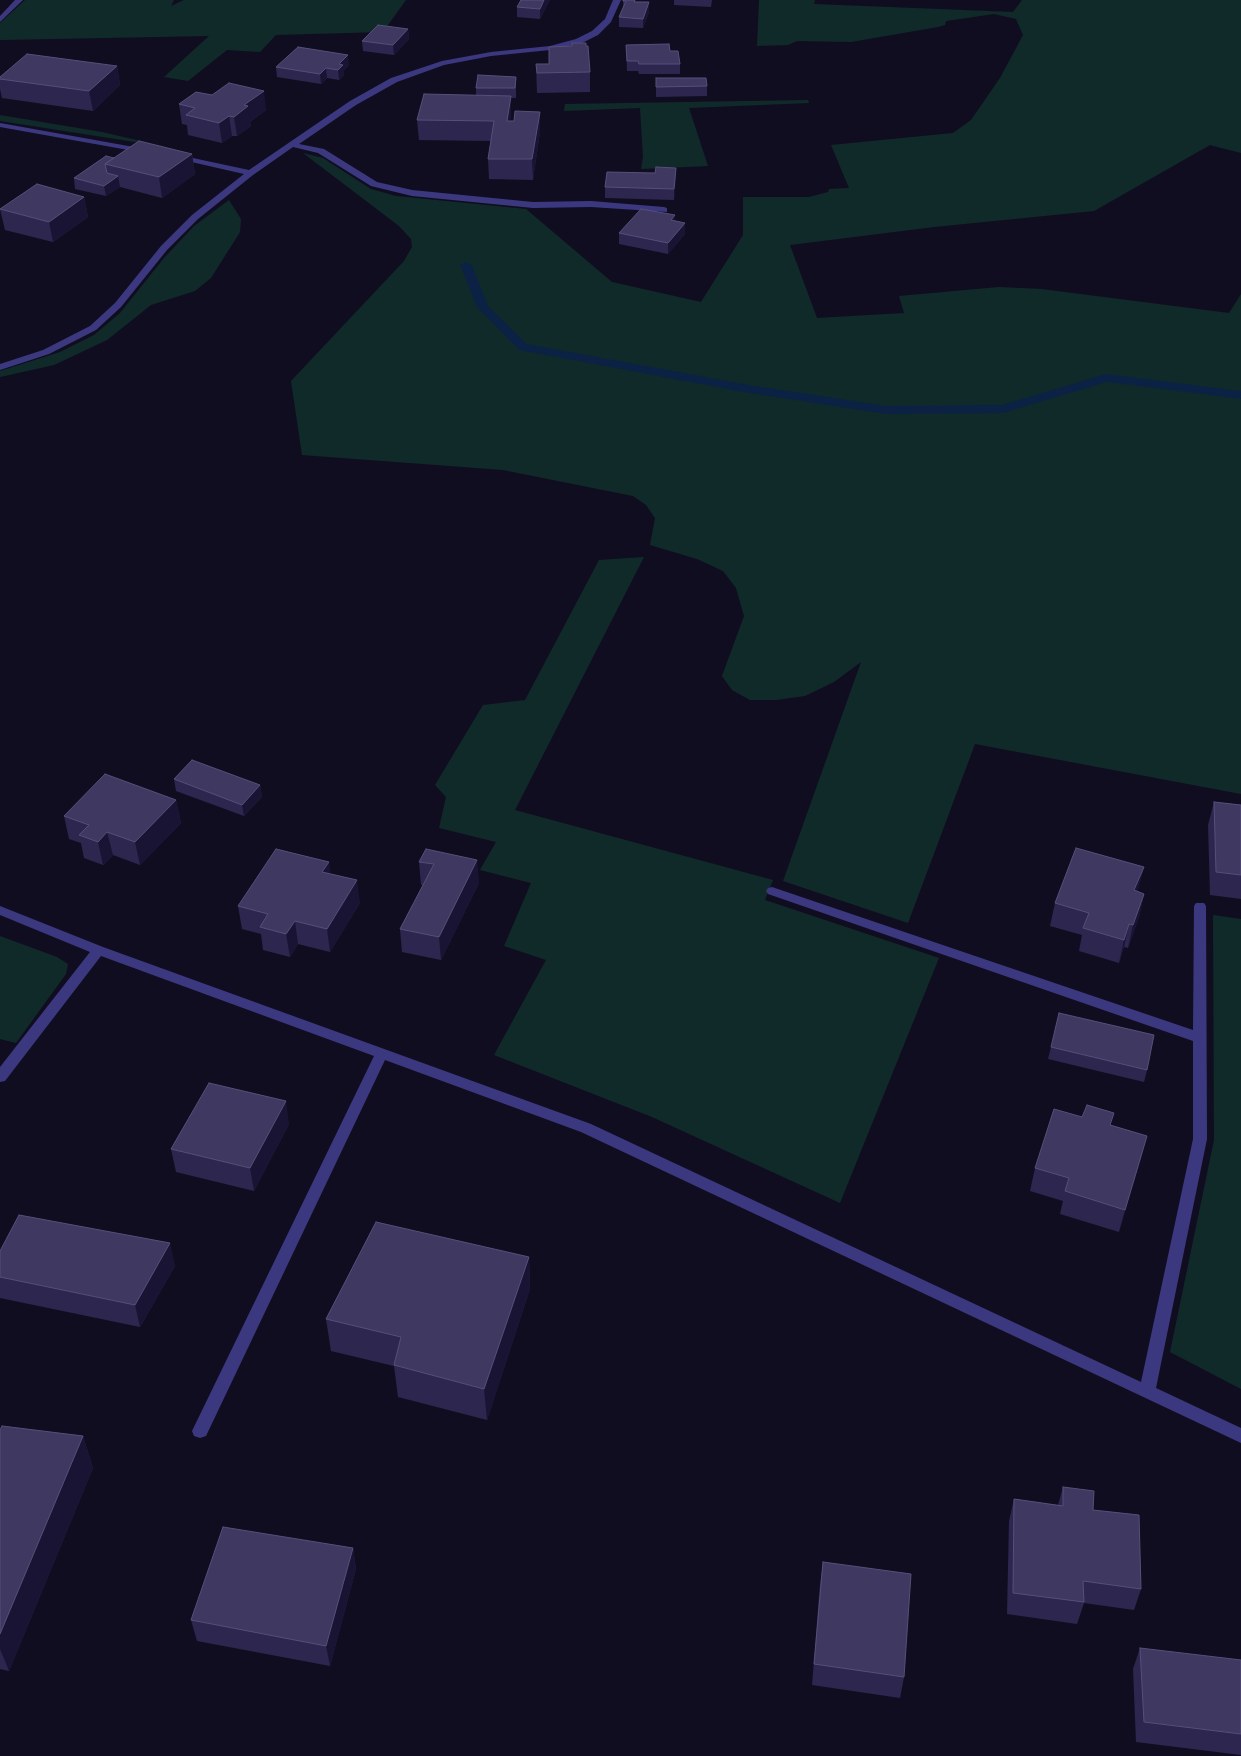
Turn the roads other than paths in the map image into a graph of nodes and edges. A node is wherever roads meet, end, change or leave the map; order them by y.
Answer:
1 (19, 0) edge
2 (617, 0) edge
3 (0, 20) edge
4 (0, 125) edge
5 (293, 145) junction
6 (155, 152) edge
7 (164, 154) edge
8 (250, 173) junction
9 (664, 210) dead end
10 (0, 367) edge
11 (772, 891) dead end
12 (1200, 906) dead end
13 (0, 910) edge
14 (98, 950) junction
15 (1200, 1038) junction
16 (382, 1053) junction
17 (0, 1077) edge
18 (1146, 1392) junction
19 (200, 1431) dead end
20 (1241, 1436) edge

1 - 3 street
2 - 5 street
4 - 6 street
5 - 8 street
5 - 9 street
7 - 8 street
8 - 10 street
11 - 15 street
12 - 15 street
13 - 14 street
14 - 16 street
14 - 17 street
15 - 18 street
16 - 18 street
16 - 19 street
18 - 20 street

